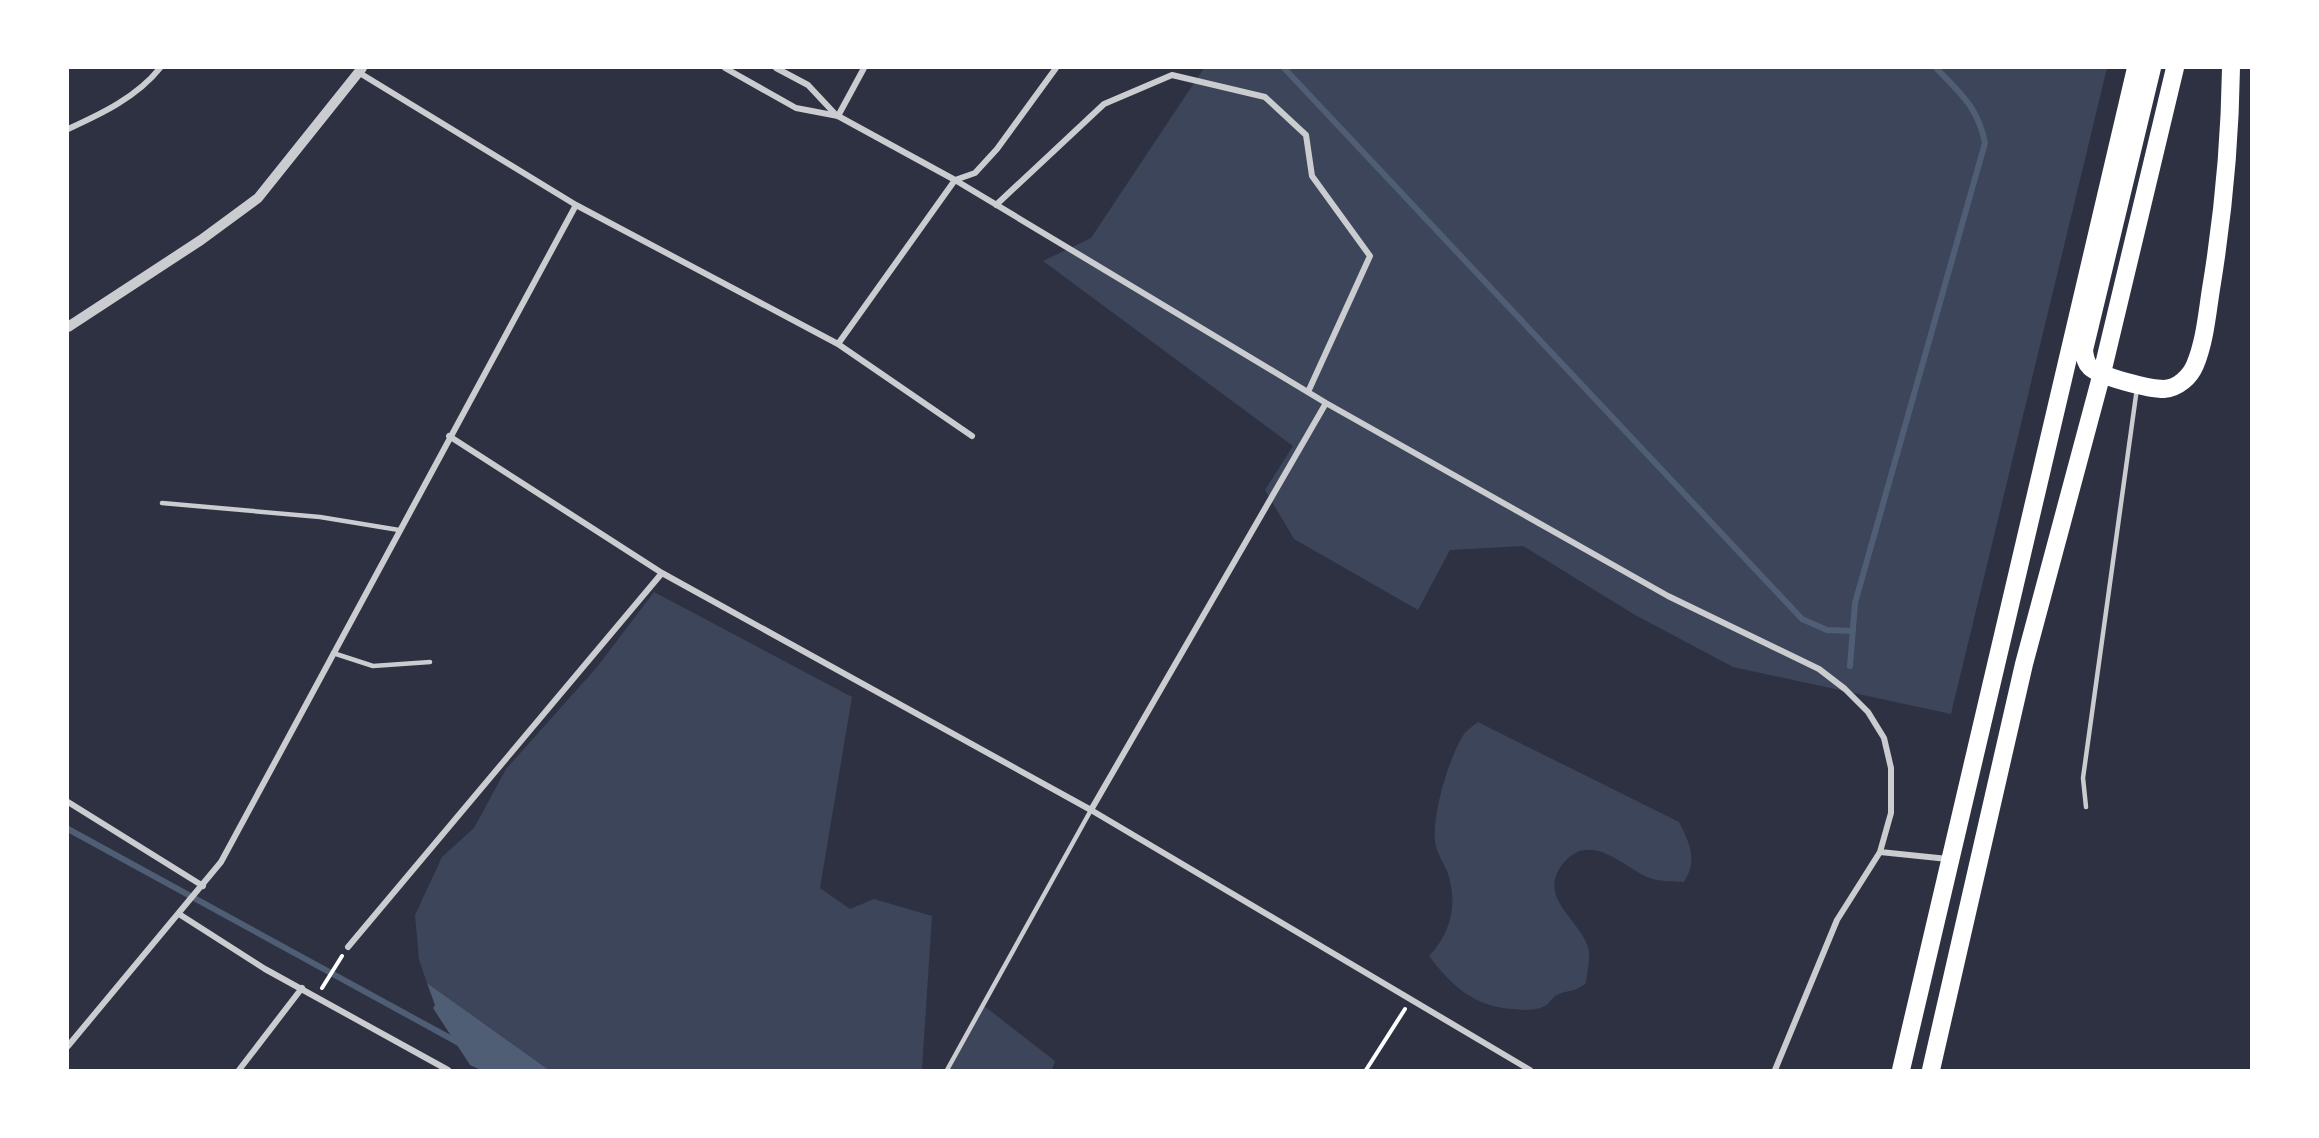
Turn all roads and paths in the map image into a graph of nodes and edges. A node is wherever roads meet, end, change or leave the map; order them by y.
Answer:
1 (160, 68) edge
2 (725, 68) edge
3 (776, 68) edge
4 (864, 68) edge
5 (1056, 68) edge
6 (2136, 68) edge
7 (2152, 68) edge
8 (2175, 68) edge
9 (2231, 68) edge
10 (360, 70) edge
11 (838, 116) junction
12 (68, 129) edge
13 (955, 180) junction
14 (576, 205) junction
15 (996, 205) junction
16 (68, 327) edge
17 (838, 344) junction
18 (2102, 373) junction
19 (2138, 384) junction
20 (1308, 392) junction
21 (1326, 402) junction
22 (449, 436) junction
23 (972, 436) dead end
24 (162, 503) dead end
25 (399, 530) junction
26 (662, 573) junction
27 (333, 652) junction
28 (429, 662) dead end
29 (68, 802) edge
30 (2086, 807) dead end
31 (1091, 810) junction
32 (1880, 852) junction
33 (1952, 860) junction
34 (203, 886) junction
35 (179, 914) junction
36 (348, 947) joint
37 (324, 983) dead end
38 (302, 988) junction
39 (1410, 1000) junction
40 (68, 1046) edge
41 (238, 1071) edge
42 (448, 1071) edge
43 (947, 1071) edge
44 (1366, 1071) edge
45 (1530, 1071) edge
46 (1775, 1071) edge
47 (1901, 1071) edge
48 (1931, 1071) edge

1 - 12 street
2 - 11 street
3 - 11 street
4 - 11 street
5 - 13 street
6 - 33 highway
7 - 18 highway
8 - 18 highway
9 - 19 highway
10 - 14 street
10 - 16 street
11 - 13 street
13 - 15 street
13 - 17 street
14 - 17 street
14 - 22 street
15 - 20 street
15 - 20 street
17 - 23 street
18 - 19 highway
18 - 48 highway
19 - 30 lane
20 - 21 street
21 - 31 street
21 - 32 street
22 - 25 street
22 - 26 street
24 - 25 lane
25 - 27 street
26 - 31 street
26 - 36 street
27 - 28 lane
27 - 34 street
29 - 34 street
31 - 39 street
31 - 43 lane
32 - 33 street
32 - 46 street
33 - 47 highway
34 - 35 street
35 - 38 street
35 - 40 street
36 - 37 path
38 - 41 street
38 - 42 street
39 - 44 path
39 - 45 street

